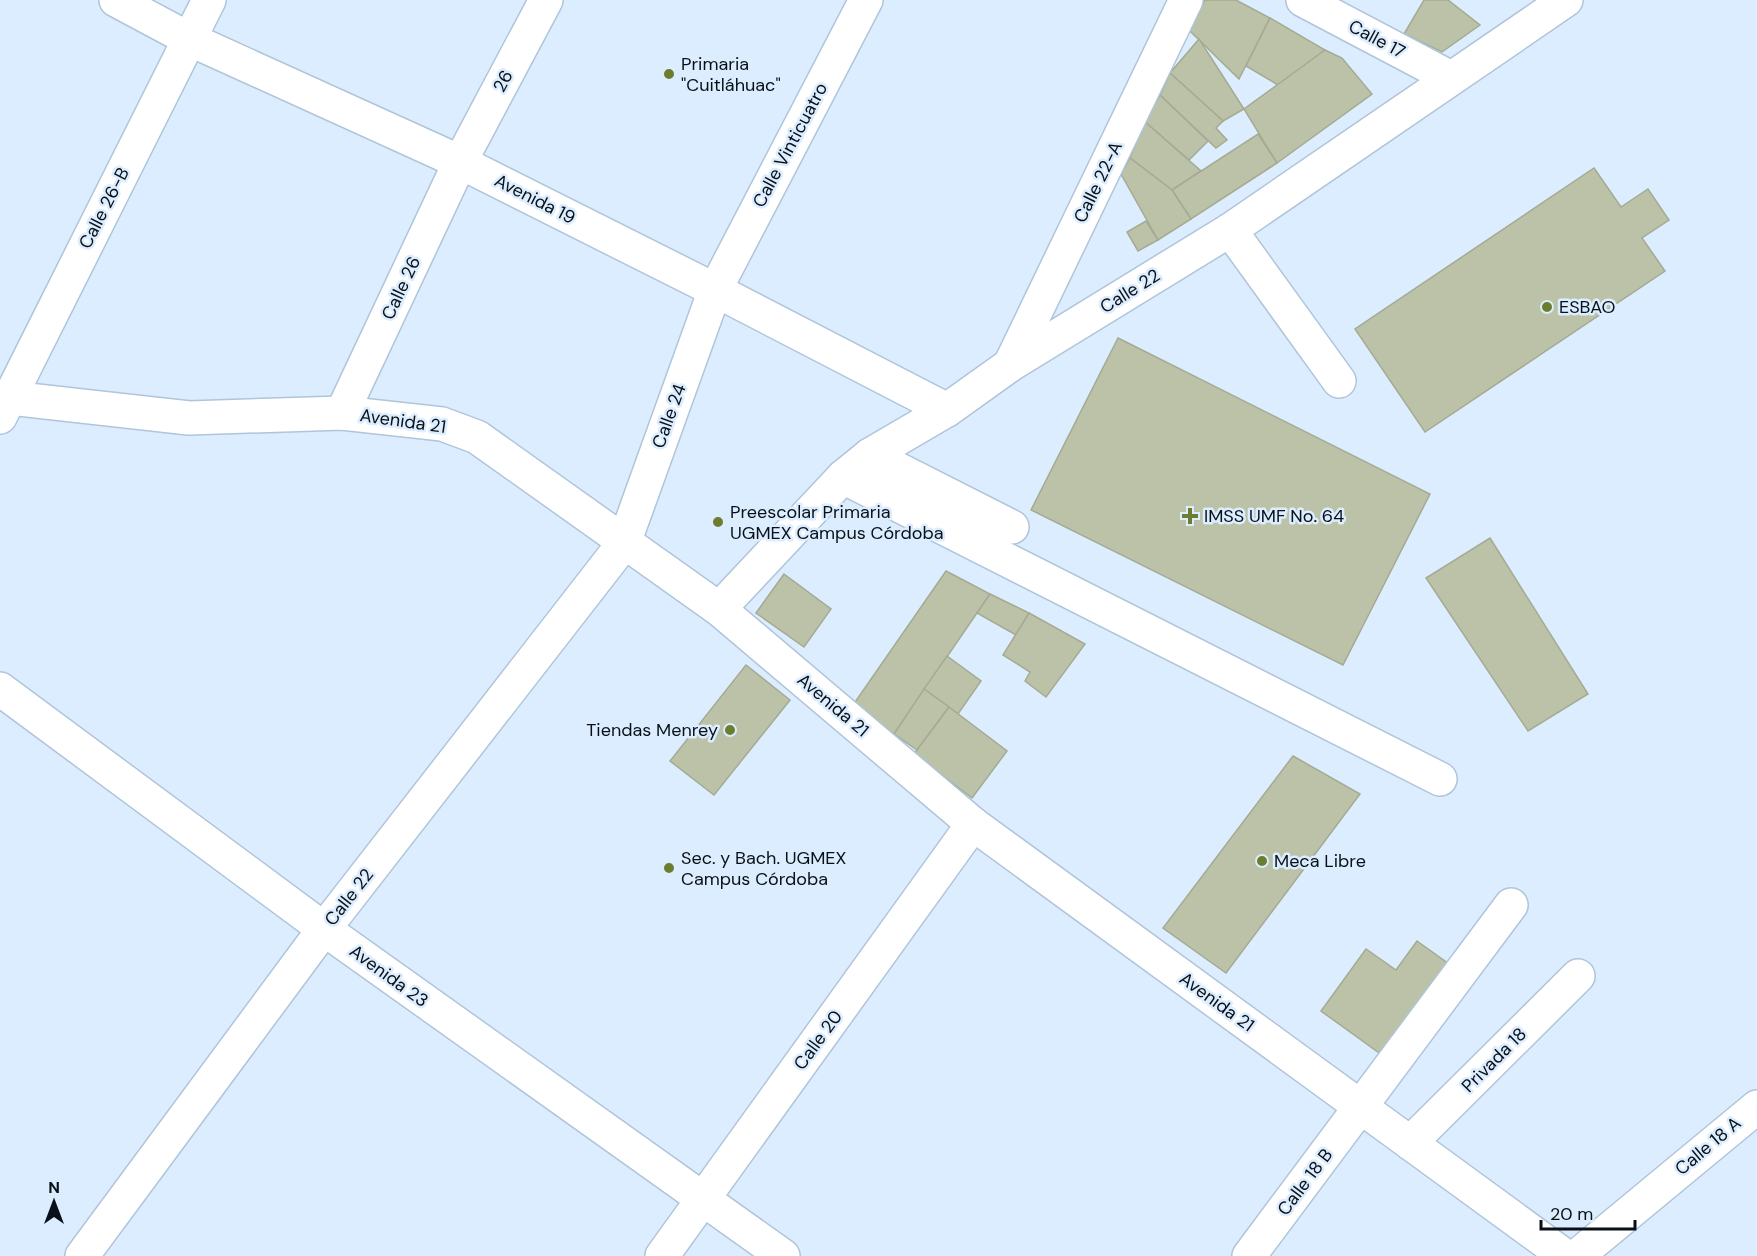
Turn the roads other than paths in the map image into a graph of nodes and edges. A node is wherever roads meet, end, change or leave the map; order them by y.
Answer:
1 (116, 0) edge
2 (209, 0) edge
3 (546, 0) edge
4 (866, 0) edge
5 (1186, 0) edge
6 (1303, 0) edge
7 (1566, 0) edge
8 (189, 39) junction
9 (1451, 78) junction
10 (460, 162) junction
11 (1230, 230) junction
12 (715, 290) junction
13 (1010, 365) junction
14 (1339, 381) dead end
15 (5, 407) edge
16 (947, 410) junction
17 (342, 413) junction
18 (870, 454) junction
19 (843, 477) junction
20 (1012, 527) dead end
21 (624, 543) junction
22 (719, 609) junction
23 (0, 689) edge
24 (1440, 779) dead end
25 (973, 824) junction
26 (1511, 905) dead end
27 (324, 929) junction
28 (1578, 976) dead end
29 (1757, 1107) edge
30 (1360, 1108) junction
31 (1410, 1143) junction
32 (703, 1200) junction
33 (82, 1256) edge
34 (662, 1256) edge
35 (783, 1256) edge
36 (1249, 1256) edge
37 (1565, 1256) edge
38 (1577, 1256) edge

1 - 8 street, Avenida 19
2 - 8 street, Calle 26-B
3 - 10 street, 26
4 - 12 street, Calle Vinticuatro
5 - 13 street, Calle 22-A
6 - 9 street, Calle 17
7 - 9 street, Calle 22
8 - 10 street, Avenida 19
8 - 15 street, Calle 26-B
9 - 11 street, Calle 22
10 - 12 street, Avenida 19
10 - 17 street, Calle 26
11 - 13 street, Calle 22
11 - 14 street
12 - 16 street, Avenida 19
12 - 21 street, Calle 24
13 - 16 street, Calle 22
15 - 17 street, Avenida 21
16 - 18 street, Calle 22
17 - 21 street, Avenida 21
18 - 19 street, Calle 22
18 - 20 street
19 - 22 street, Calle 22
19 - 24 street
21 - 22 street, Avenida 21
21 - 27 street, Calle 22
22 - 25 street, Avenida 21
23 - 27 street, Avenida 23
25 - 30 street, Avenida 21
25 - 32 street, Calle 20
26 - 30 street, Calle 18 B
27 - 32 street, Avenida 23
27 - 33 street, Calle 22
28 - 31 street, Privada 18
29 - 38 street, Calle 18 A
30 - 31 street, Avenida 21
30 - 36 street, Calle 18 B
31 - 37 street, Avenida 21
32 - 34 street, Calle 20
32 - 35 street, Avenida 23

